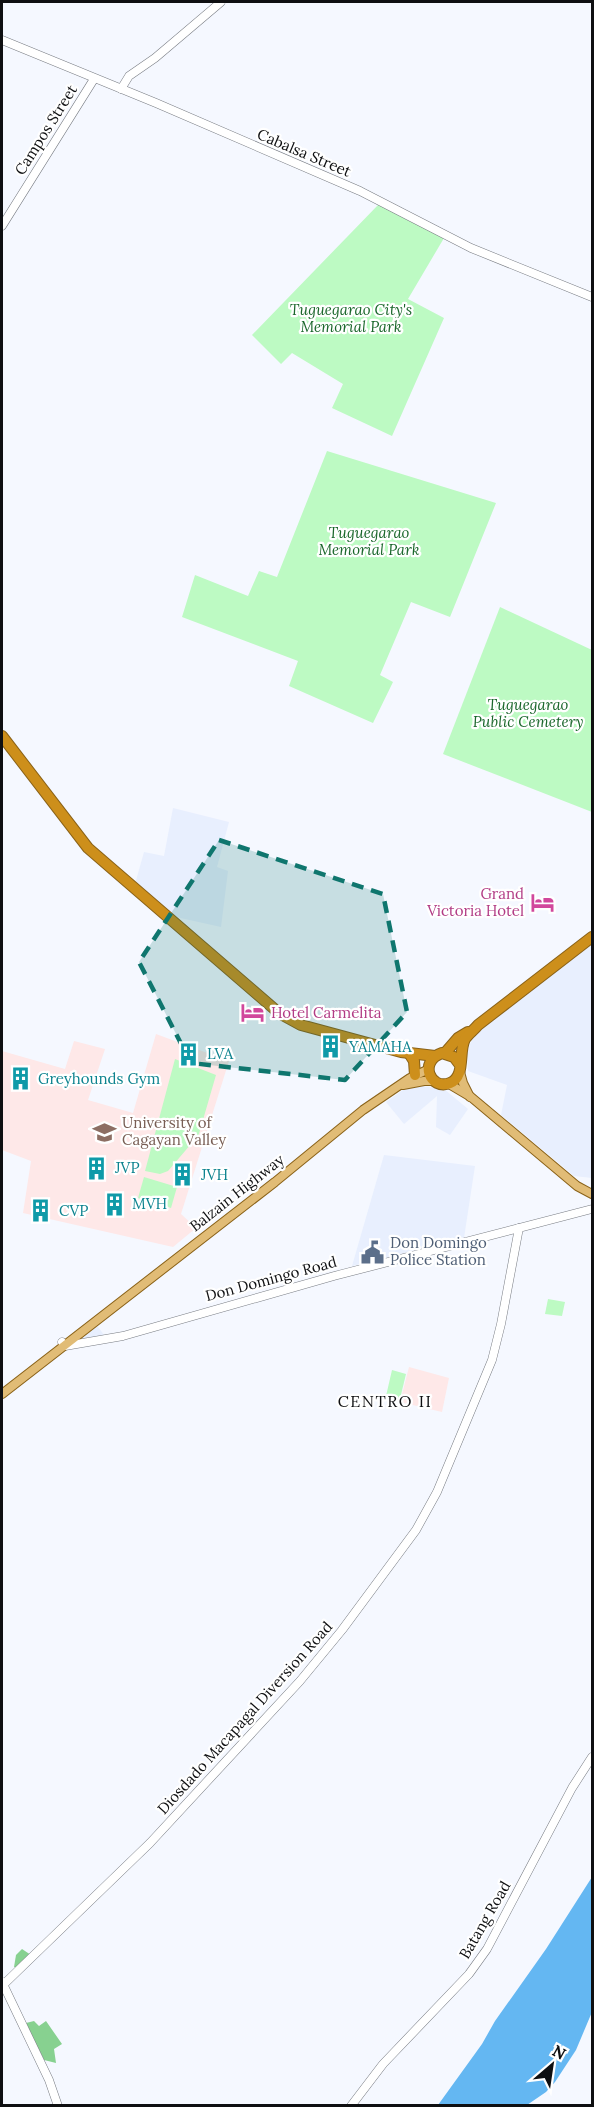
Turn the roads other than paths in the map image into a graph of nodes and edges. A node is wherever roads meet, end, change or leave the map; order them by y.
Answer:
1 (221, 2) edge
2 (2, 40) edge
3 (94, 79) junction
4 (121, 88) junction
5 (2, 226) edge
6 (592, 297) edge
7 (2, 736) edge
8 (592, 936) edge
9 (478, 1025) junction
10 (409, 1053) junction
11 (434, 1061) junction
12 (460, 1069) junction
13 (415, 1075) junction
14 (435, 1081) junction
15 (449, 1084) junction
16 (400, 1086) junction
17 (471, 1097) junction
18 (592, 1194) edge
19 (592, 1209) edge
20 (519, 1228) junction
21 (64, 1344) junction
22 (2, 1389) edge
23 (2, 1394) edge
24 (592, 1757) edge
25 (2, 1983) edge
26 (57, 2106) edge
27 (351, 2106) edge

1 - 4 main road
2 - 3 main road, Cabalsa Street
3 - 4 main road, Cabalsa Street
3 - 5 main road, Campos Street
4 - 6 main road, Cabalsa Street
7 - 10 highway
8 - 9 highway
9 - 11 highway
9 - 12 highway
10 - 11 highway
10 - 13 highway
11 - 12 highway
11 - 13 main road, Balzain Highway
11 - 14 highway
12 - 15 highway
12 - 17 main road
13 - 16 main road, Balzain Highway
14 - 15 highway
14 - 16 main road
15 - 17 main road
16 - 21 main road, Balzain Highway
17 - 18 main road
19 - 20 main road, Don Domingo Road
20 - 21 main road, Don Domingo Road
20 - 25 main road, Diosdado Macapagal Diversion Road
21 - 22 main road, Balzain Highway
21 - 23 main road, Balzain Highway
24 - 27 main road, Batang Road
25 - 26 main road

